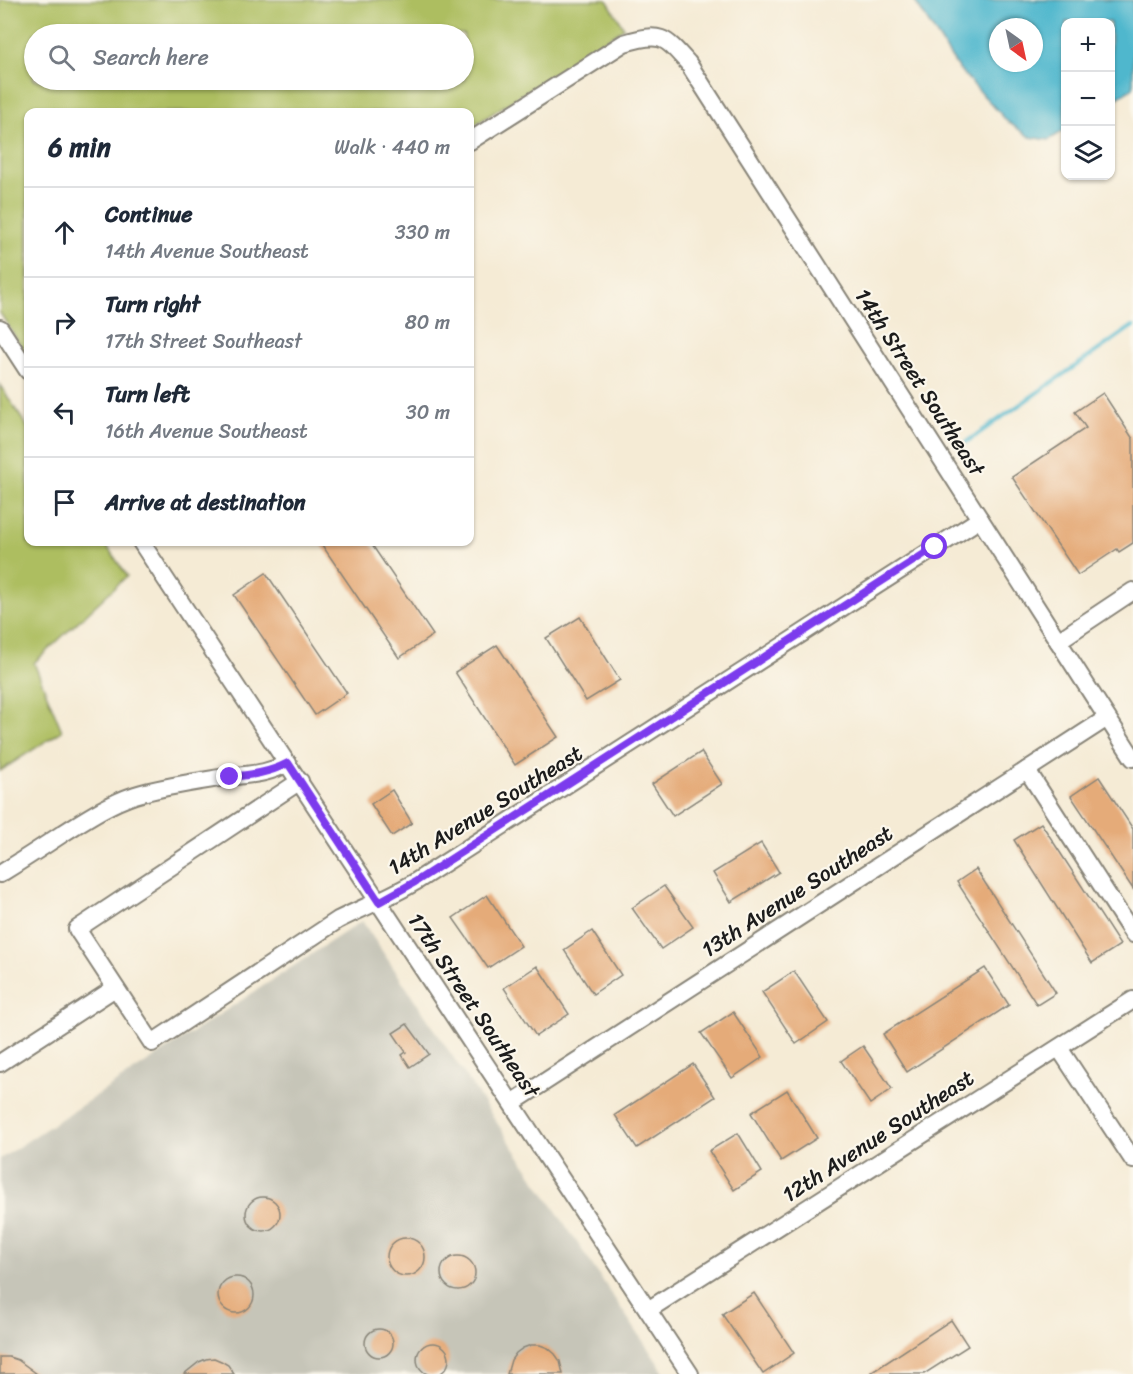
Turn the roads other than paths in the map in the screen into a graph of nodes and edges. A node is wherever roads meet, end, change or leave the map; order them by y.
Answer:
1 (474, 138) edge
2 (0, 328) edge
3 (24, 365) edge
4 (980, 519) junction
5 (144, 546) edge
6 (1133, 591) edge
7 (1058, 641) junction
8 (1107, 718) junction
9 (1133, 758) edge
10 (288, 763) junction
11 (1027, 770) junction
12 (300, 782) junction
13 (0, 874) edge
14 (379, 902) junction
15 (1133, 934) edge
16 (116, 988) junction
17 (1133, 1000) edge
18 (1059, 1048) junction
19 (0, 1064) edge
20 (512, 1103) junction
21 (1133, 1160) edge
22 (648, 1310) junction
23 (690, 1374) edge

1 - 4 street, 14th Street Southeast
2 - 3 street
4 - 7 street, 14th Street Southeast
4 - 14 street, 14th Avenue Southeast
5 - 10 street, 17th Street Southeast
6 - 7 street
7 - 8 street, 14th Street Southeast
8 - 9 street, 14th Street Southeast
8 - 11 street, 13th Avenue Southeast
10 - 12 street, 17th Street Southeast
10 - 13 street
11 - 15 street
11 - 20 street, 13th Avenue Southeast
12 - 14 street, 17th Street Southeast
12 - 16 street
14 - 16 street, 14th Avenue Southeast
14 - 20 street, 17th Street Southeast
16 - 19 street
17 - 18 street, 12th Avenue Southeast
18 - 21 street
18 - 22 street, 12th Avenue Southeast
20 - 22 street, 17th Street Southeast
22 - 23 street, 17th Street Southeast

